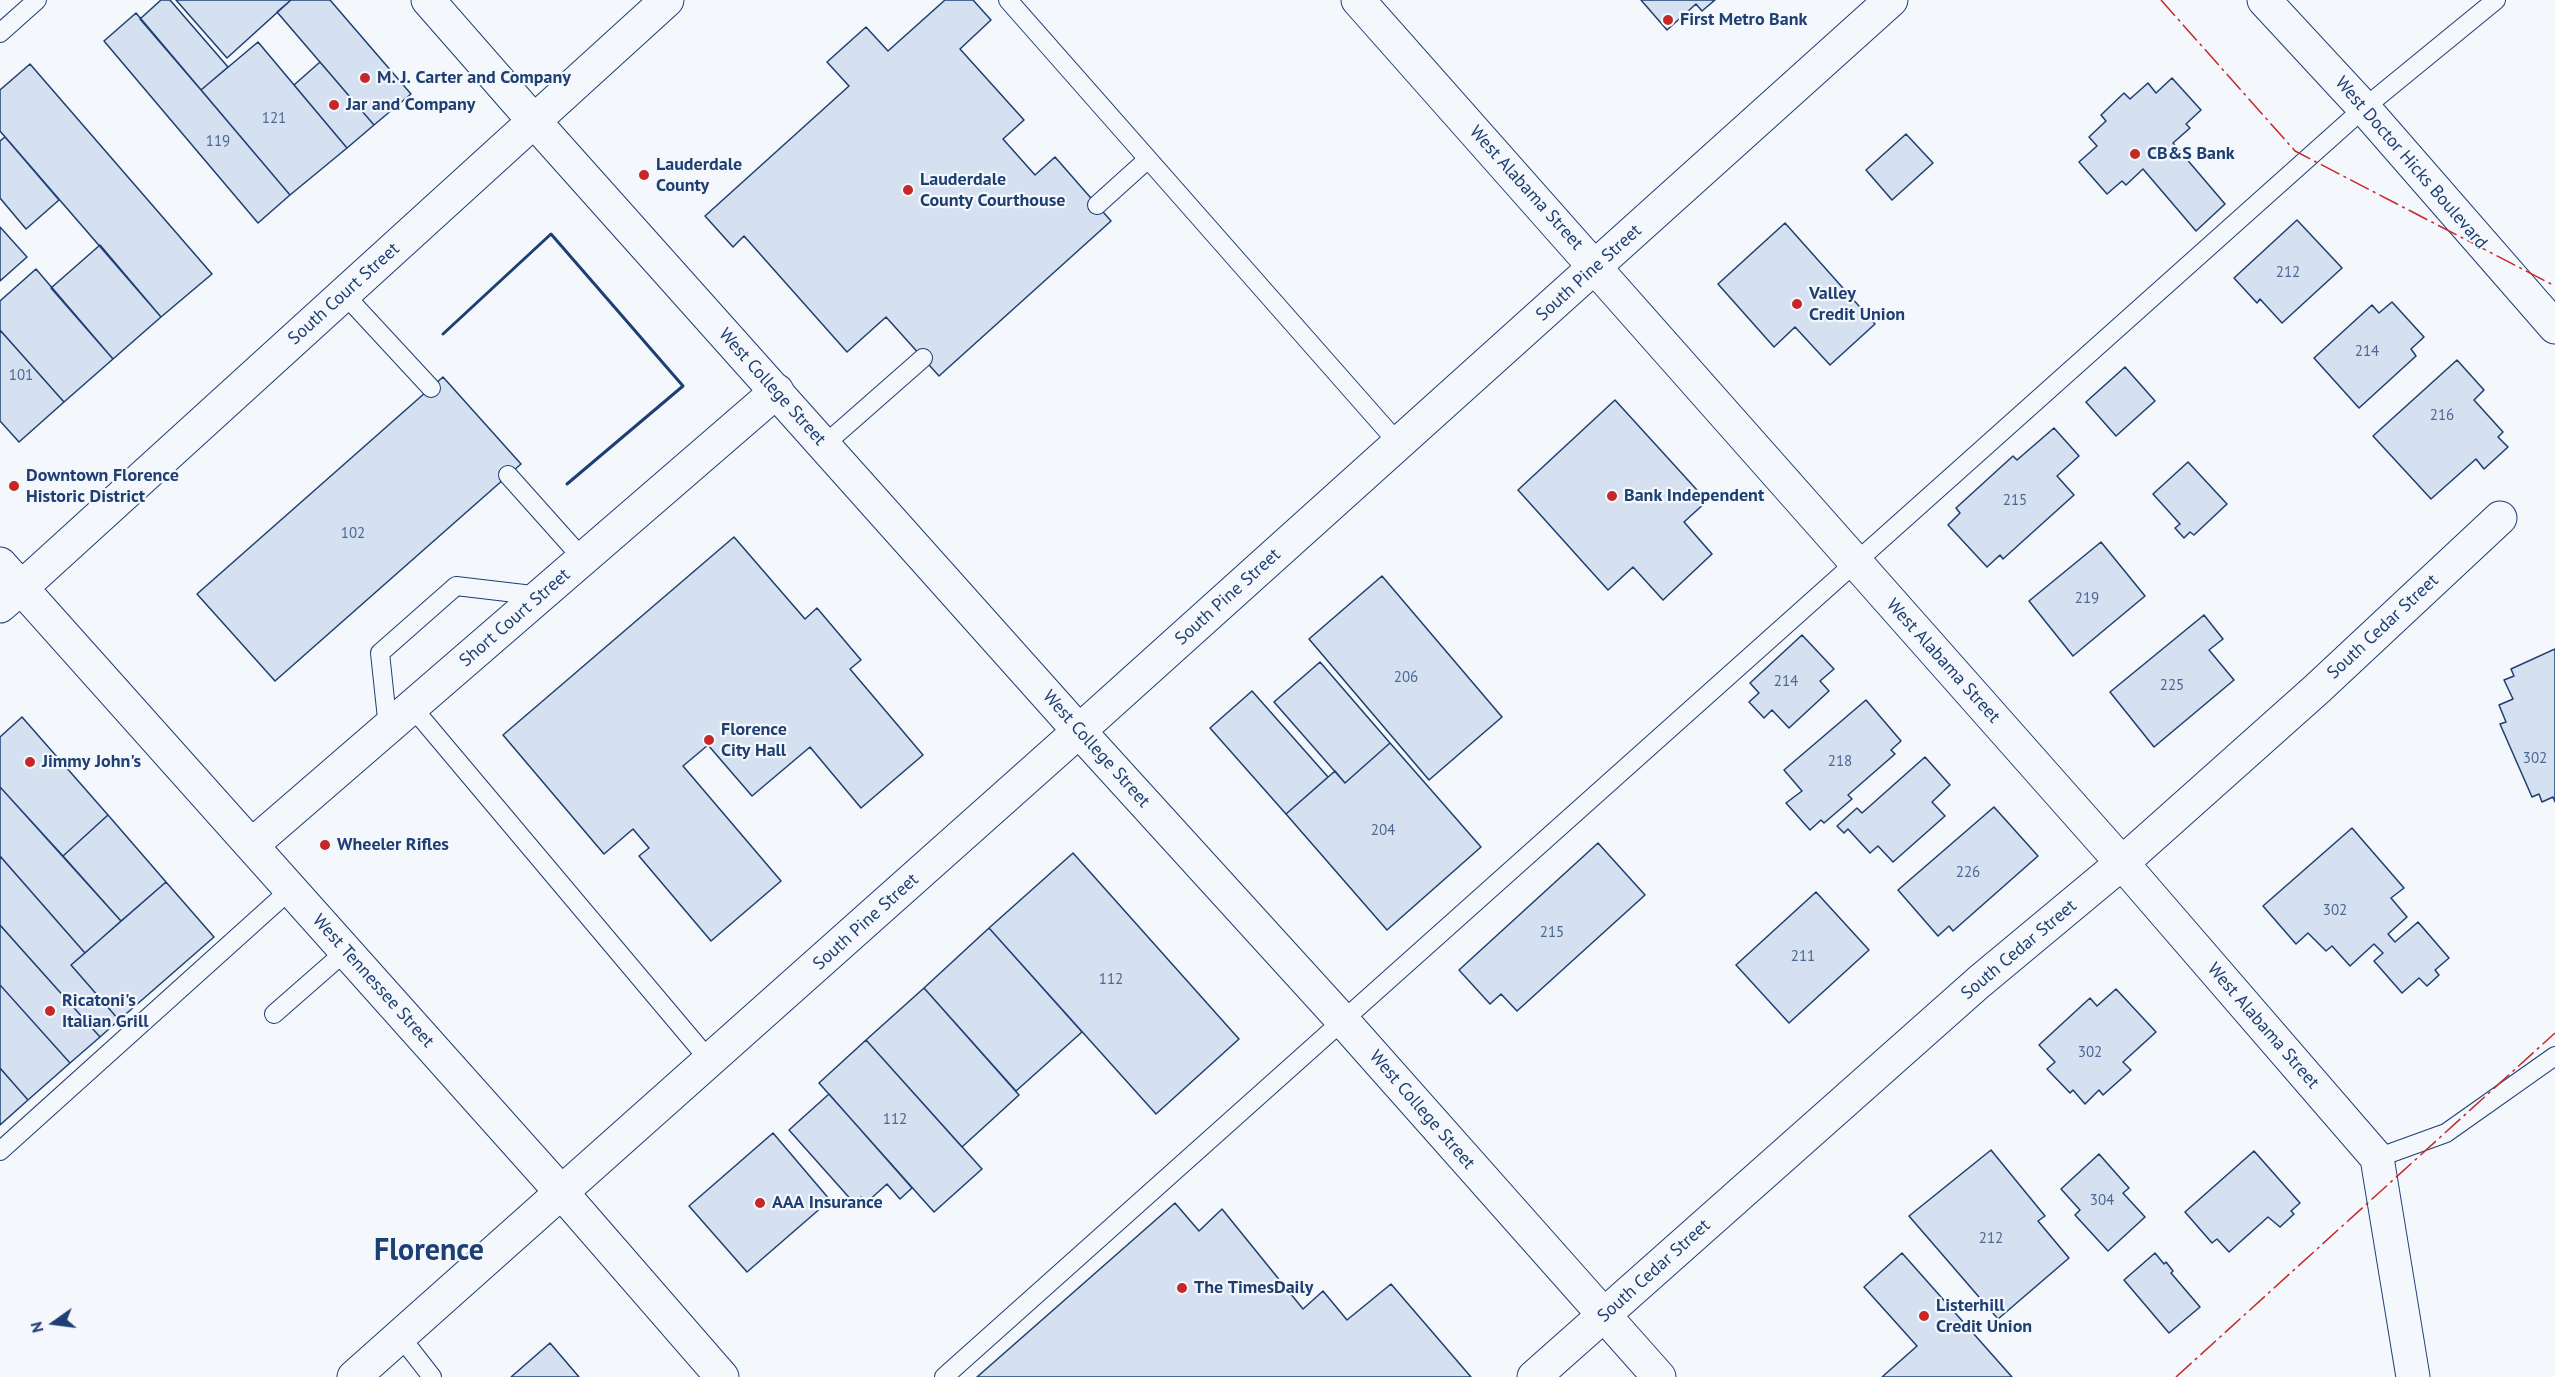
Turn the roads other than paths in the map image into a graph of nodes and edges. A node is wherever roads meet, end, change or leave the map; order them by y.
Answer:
1 (37, 0) edge
2 (428, 0) edge
3 (667, 0) edge
4 (1008, 0) edge
5 (1358, 0) edge
6 (1891, 0) edge
7 (2264, 0) edge
8 (2496, 0) edge
9 (0, 33) edge
10 (2364, 108) junction
11 (534, 120) junction
12 (1148, 159) junction
13 (1096, 205) dead end
14 (1596, 267) junction
15 (344, 294) junction
16 (2555, 327) edge
17 (923, 358) dead end
18 (431, 388) dead end
19 (777, 391) junction
20 (1399, 444) junction
21 (824, 445) junction
22 (508, 475) dead end
23 (2500, 518) dead end
24 (583, 559) junction
25 (1855, 562) junction
26 (7, 586) edge
27 (541, 596) junction
28 (412, 707) junction
29 (388, 728) junction
30 (1079, 731) junction
31 (252, 845) junction
32 (2122, 863) junction
33 (291, 889) junction
34 (346, 951) junction
35 (274, 1014) dead end
36 (1344, 1022) junction
37 (2555, 1056) edge
38 (710, 1061) junction
39 (0, 1151) edge
40 (2377, 1158) junction
41 (562, 1193) junction
42 (1604, 1316) junction
43 (400, 1336) junction
44 (354, 1377) edge
45 (432, 1377) edge
46 (722, 1377) edge
47 (944, 1377) edge
48 (1534, 1377) edge
49 (1659, 1377) edge
50 (2413, 1377) edge

1 - 9 lane
2 - 11 street, West College Street
3 - 11 street, South Court Street
4 - 12 lane
5 - 14 street, West Alabama Street
6 - 14 street, South Pine Street
7 - 10 street, West Doctor Hicks Boulevard
8 - 10 lane
10 - 16 street, West Doctor Hicks Boulevard
10 - 25 lane
11 - 15 street, South Court Street
11 - 19 street, West College Street
12 - 13 lane
12 - 20 lane
14 - 20 street, South Pine Street
14 - 25 street, West Alabama Street
15 - 18 lane
15 - 26 street, South Court Street
17 - 21 lane
19 - 21 street, West College Street
19 - 24 street, Short Court Street
20 - 30 street, South Pine Street
21 - 30 street, West College Street
22 - 24 lane
23 - 32 street, South Cedar Street
24 - 27 street, Short Court Street
25 - 32 street, West Alabama Street
25 - 36 lane
26 - 31 street, West Tennessee Street
27 - 28 street, Short Court Street
27 - 29 lane
28 - 29 street, Short Court Street
28 - 38 lane
29 - 31 street, Short Court Street
30 - 36 street, West College Street
30 - 38 street, South Pine Street
31 - 33 street, West Tennessee Street
32 - 40 street, West Alabama Street
32 - 42 street, South Cedar Street
33 - 34 street, West Tennessee Street
33 - 39 lane
34 - 35 lane
34 - 41 street, West Tennessee Street
36 - 42 street, West College Street
36 - 47 lane
37 - 40 lane
38 - 41 street, South Pine Street
40 - 50 street
41 - 43 street, South Pine Street
41 - 46 street, West Tennessee Street
42 - 48 street, South Cedar Street
42 - 49 street, West College Street
43 - 44 street, South Pine Street
43 - 45 lane

